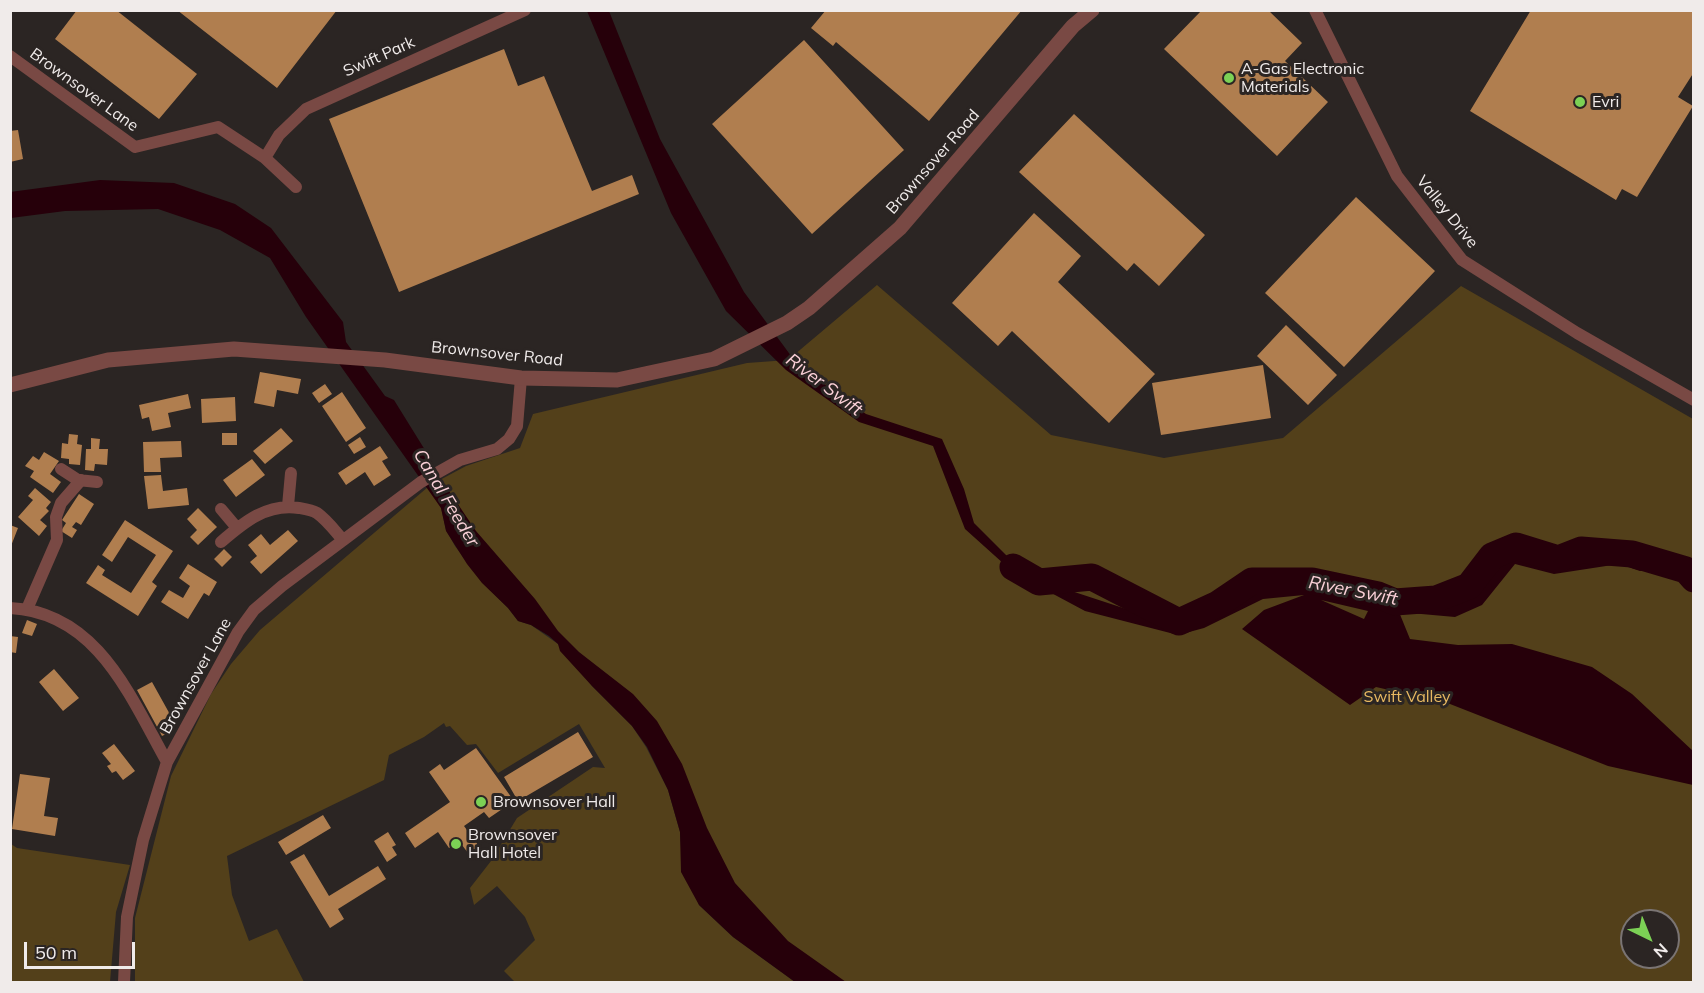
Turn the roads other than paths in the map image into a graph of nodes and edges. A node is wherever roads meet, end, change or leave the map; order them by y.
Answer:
1 (525, 10) edge
2 (1092, 10) edge
3 (1315, 10) edge
4 (10, 56) edge
5 (265, 158) junction
6 (296, 187) dead end
7 (521, 378) junction
8 (10, 385) edge
9 (1694, 400) edge
10 (61, 470) dead end
11 (291, 473) dead end
12 (81, 480) junction
13 (97, 482) dead end
14 (288, 506) junction
15 (222, 509) dead end
16 (237, 528) junction
17 (343, 540) junction
18 (221, 542) dead end
19 (10, 608) edge
20 (27, 609) junction
21 (167, 762) junction
22 (124, 982) edge

1 - 5 street, Swift Park
2 - 7 street, Brownsover Road
3 - 9 street, Valley Drive
4 - 5 street, Brownsover Lane
5 - 6 street, Brownsover Lane
7 - 8 street, Brownsover Road
7 - 17 street, Brownsover Lane
10 - 12 street
11 - 14 street
12 - 13 street
12 - 20 street
14 - 16 street
14 - 17 street
15 - 16 street
16 - 18 street
17 - 21 street, Brownsover Lane
19 - 20 street
20 - 21 street
21 - 22 street, Brownsover Lane

